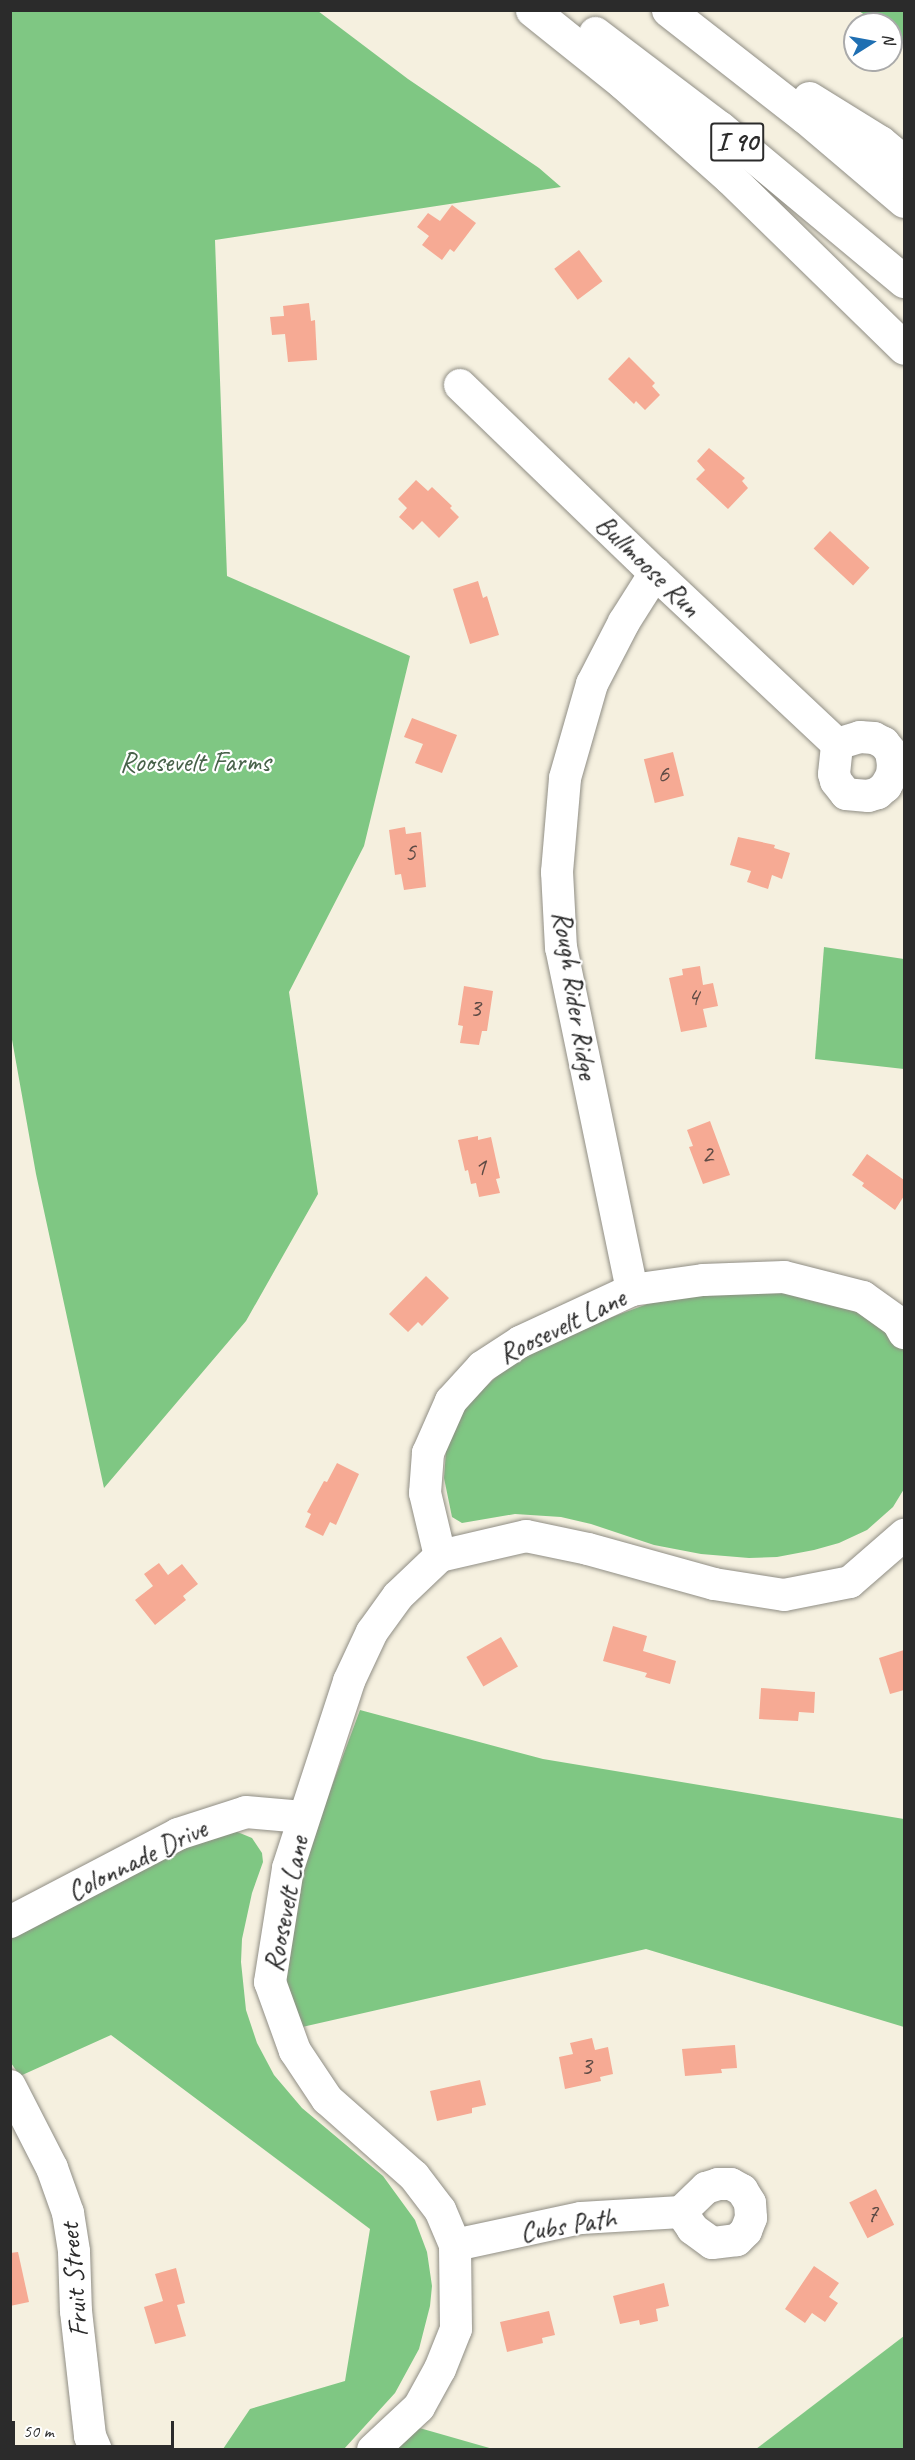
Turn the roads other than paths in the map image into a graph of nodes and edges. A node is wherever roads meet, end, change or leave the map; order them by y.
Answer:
1 (532, 10) edge
2 (564, 10) edge
3 (674, 15) edge
4 (904, 162) edge
5 (904, 201) edge
6 (904, 281) edge
7 (904, 348) edge
8 (460, 385) dead end
9 (655, 573) junction
10 (837, 744) dead end
11 (632, 1290) junction
12 (904, 1333) edge
13 (904, 1535) edge
14 (440, 1556) junction
15 (303, 1817) junction
16 (10, 1922) edge
17 (10, 2086) edge
18 (681, 2212) dead end
19 (455, 2245) junction
20 (96, 2450) edge
21 (373, 2450) edge

1 - 7 highway
2 - 6 highway, I 90
3 - 4 highway
3 - 5 highway, I 90
8 - 9 street, Bullmoose Run
9 - 10 street, Bullmoose Run
9 - 11 street, Rough Rider Ridge
11 - 12 street, Roosevelt Lane
11 - 14 street, Roosevelt Lane
13 - 14 street
14 - 15 street, Roosevelt Lane
15 - 16 street, Colonnade Drive
15 - 19 street, Roosevelt Lane
17 - 20 street, Fruit Street
18 - 19 street, Cubs Path
19 - 21 street, Roosevelt Lane

